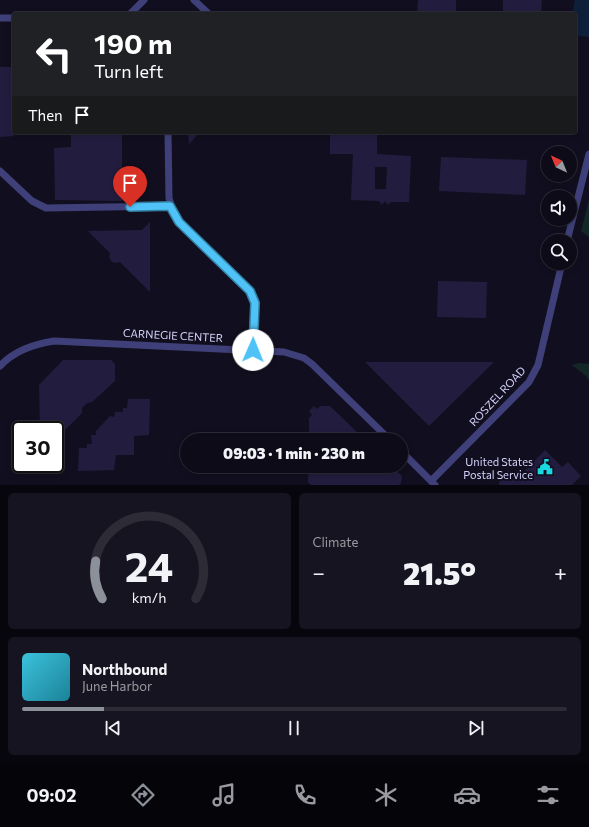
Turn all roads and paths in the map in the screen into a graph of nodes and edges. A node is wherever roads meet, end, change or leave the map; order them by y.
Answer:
1 (144, 0) edge
2 (194, 0) edge
3 (132, 12) edge
4 (207, 12) edge
5 (0, 18) edge
6 (12, 18) edge
7 (168, 134) edge
8 (589, 154) edge
9 (0, 171) edge
10 (170, 206) junction
11 (569, 234) edge
12 (560, 270) edge
13 (253, 350) junction
14 (0, 366) edge
15 (383, 433) edge
16 (408, 458) edge
17 (433, 483) edge

1 - 3 street
2 - 4 street
5 - 6 street
7 - 10 street
8 - 11 street
9 - 10 street
10 - 13 street
12 - 17 street, ROSZEL ROAD
13 - 14 street, CARNEGIE CENTER
13 - 15 street, CARNEGIE CENTER
16 - 17 street

